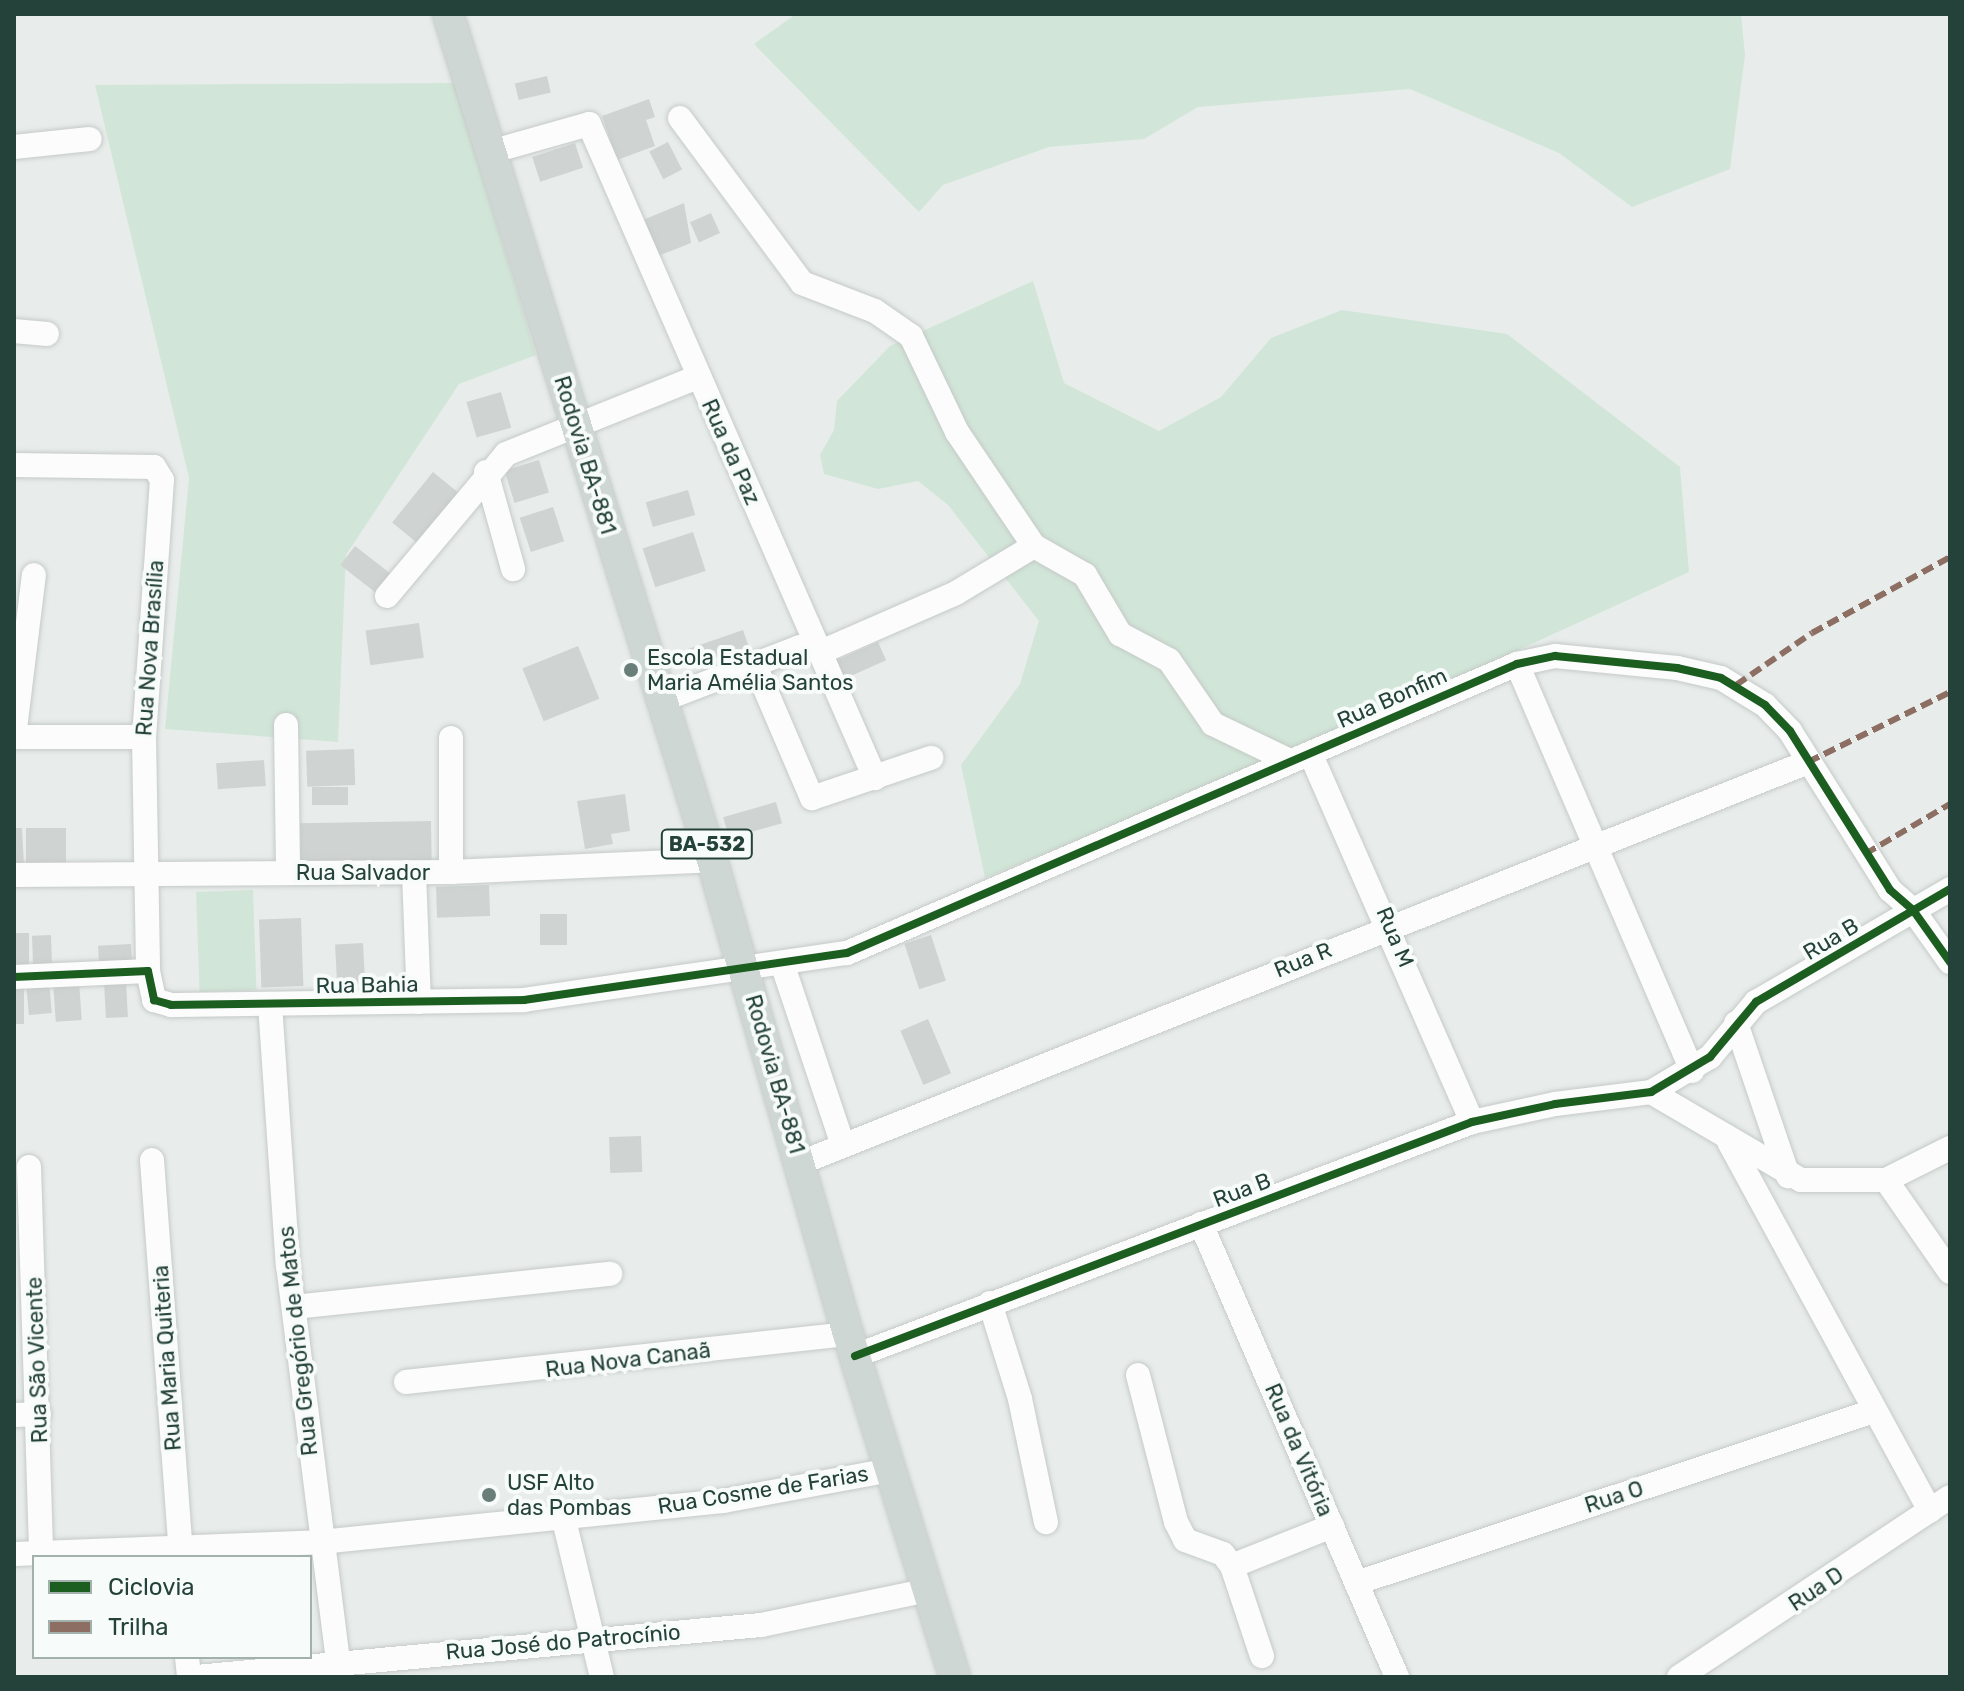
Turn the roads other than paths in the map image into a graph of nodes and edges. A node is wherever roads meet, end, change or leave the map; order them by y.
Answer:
1 (448, 14) edge
2 (680, 118) dead end
3 (90, 139) dead end
4 (14, 147) edge
5 (490, 152) junction
6 (14, 331) edge
7 (47, 334) dead end
8 (698, 377) junction
9 (576, 425) junction
10 (14, 465) edge
11 (486, 472) junction
12 (1034, 546) junction
13 (513, 569) dead end
14 (34, 575) dead end
15 (387, 596) dead end
16 (821, 652) junction
17 (754, 663) junction
18 (1517, 664) junction
19 (662, 700) junction
20 (286, 725) dead end
21 (14, 737) edge
22 (144, 737) junction
23 (451, 738) dead end
24 (931, 758) dead end
25 (1300, 758) junction
26 (1808, 762) junction
27 (875, 778) junction
28 (1592, 849) junction
29 (712, 860) junction
30 (145, 872) junction
31 (451, 872) junction
32 (288, 873) junction
33 (414, 873) junction
34 (14, 875) edge
35 (1950, 889) edge
36 (1913, 910) junction
37 (1391, 925) junction
38 (1950, 962) edge
39 (782, 963) junction
40 (744, 966) junction
41 (148, 971) junction
42 (14, 977) edge
43 (419, 1002) junction
44 (270, 1004) junction
45 (1736, 1023) junction
46 (1692, 1071) junction
47 (1651, 1092) junction
48 (1472, 1122) junction
49 (1729, 1142) junction
50 (843, 1145) junction
51 (1950, 1148) edge
52 (152, 1160) dead end
53 (800, 1163) junction
54 (29, 1167) dead end
55 (1788, 1176) junction
56 (1886, 1180) junction
57 (1201, 1224) junction
58 (1950, 1272) edge
59 (610, 1274) dead end
60 (990, 1303) junction
61 (294, 1307) junction
62 (25, 1317) edge
63 (852, 1345) junction
64 (1138, 1375) dead end
65 (406, 1382) dead end
66 (1871, 1412) junction
67 (39, 1414) junction
68 (14, 1415) edge
69 (890, 1470) junction
70 (1950, 1497) edge
71 (1930, 1511) junction
72 (563, 1516) junction
73 (1046, 1522) dead end
74 (1332, 1526) junction
75 (320, 1542) junction
76 (41, 1553) junction
77 (181, 1553) edge
78 (14, 1554) edge
79 (1232, 1566) junction
80 (1356, 1583) junction
81 (929, 1590) junction
82 (594, 1636) junction
83 (1262, 1656) dead end
84 (339, 1671) edge
85 (196, 1677) edge
86 (602, 1677) edge
87 (955, 1677) edge
88 (1397, 1677) edge
89 (1679, 1677) edge

1 - 5 main road, Rodovia BA-881 / BA-532
2 - 12 street
3 - 4 street
5 - 8 street, Rua da Paz
5 - 9 main road, Rodovia BA-881 / BA-532
6 - 7 street
8 - 9 street
8 - 16 street, Rua da Paz
9 - 11 street
9 - 19 main road, Rodovia BA-881 / BA-532
10 - 22 street, Rua Nova Brasília
11 - 13 street
11 - 15 street
12 - 16 street
12 - 25 street
14 - 21 street
16 - 17 street
16 - 27 street, Rua da Paz
17 - 19 street
17 - 27 street
18 - 25 street, Rua Bonfim
18 - 26 street, Rua Bonfim
18 - 28 street
19 - 29 main road, Rodovia BA-881 / BA-532
20 - 32 street
21 - 22 street
22 - 30 street, Rua Nova Brasília
23 - 31 street
24 - 27 street
25 - 37 street, Rua M
25 - 39 street, Rua Bonfim
26 - 28 street, Rua R
26 - 36 street, Rua Bonfim
28 - 37 street, Rua R
28 - 46 street
29 - 31 street, Rua Salvador
29 - 40 main road, Rodovia BA-881 / BA-532
30 - 32 street, Rua Salvador
30 - 34 street, Rua Salvador
30 - 41 street, Rua Nova Brasília
31 - 33 street, Rua Salvador
32 - 33 street, Rua Salvador
33 - 43 street
35 - 36 street, Rua B
36 - 38 street, Rua Bonfim
36 - 45 street, Rua B
37 - 48 street, Rua M
37 - 50 street, Rua R
39 - 40 street, Rua Bonfim
39 - 50 street
40 - 43 street, Rua Bahia
40 - 53 main road, Rodovia BA-881 / BA-532
41 - 42 street
41 - 44 street, Rua Bahia
43 - 44 street, Rua Bahia
44 - 61 street, Rua Gregório de Matos
45 - 46 street, Rua B
45 - 55 street
46 - 47 street, Rua B
47 - 48 street, Rua B
47 - 49 street
48 - 57 street, Rua B
49 - 55 street
49 - 66 street
50 - 53 street, Rua R
51 - 56 street
52 - 77 street, Rua Maria Quiteria
53 - 63 main road, Rodovia BA-881 / BA-532
54 - 62 street, Rua São Vicente
55 - 56 street
56 - 58 street
57 - 60 street, Rua B
57 - 74 street, Rua da Vitória
59 - 61 street
60 - 63 street, Rua B
60 - 73 street
61 - 75 street, Rua Gregório de Matos
62 - 67 street, Rua São Vicente
63 - 65 street, Rua Nova Canaã
63 - 69 main road, Rodovia BA-881 / BA-532
64 - 79 street
66 - 71 street
66 - 80 street, Rua O
67 - 68 street
67 - 76 street, Rua São Vicente
69 - 72 street, Rua Cosme de Farias
69 - 81 main road, Rodovia BA-881 / BA-532
70 - 71 street, Rua D
71 - 89 street, Rua D
72 - 75 street, Rua Cosme de Farias
72 - 82 street
74 - 79 street
74 - 80 street, Rua da Vitória
75 - 77 street, Rua Cosme de Farias
75 - 84 street, Rua Gregório de Matos
76 - 77 street, Rua Cosme de Farias
76 - 78 street, Rua Cosme de Farias
79 - 83 street
80 - 88 street, Rua da Vitória
81 - 82 street, Rua José do Patrocínio
81 - 87 main road, Rodovia BA-881 / BA-532
82 - 84 street, Rua José do Patrocínio
82 - 86 street
84 - 85 street, Rua José do Patrocínio

